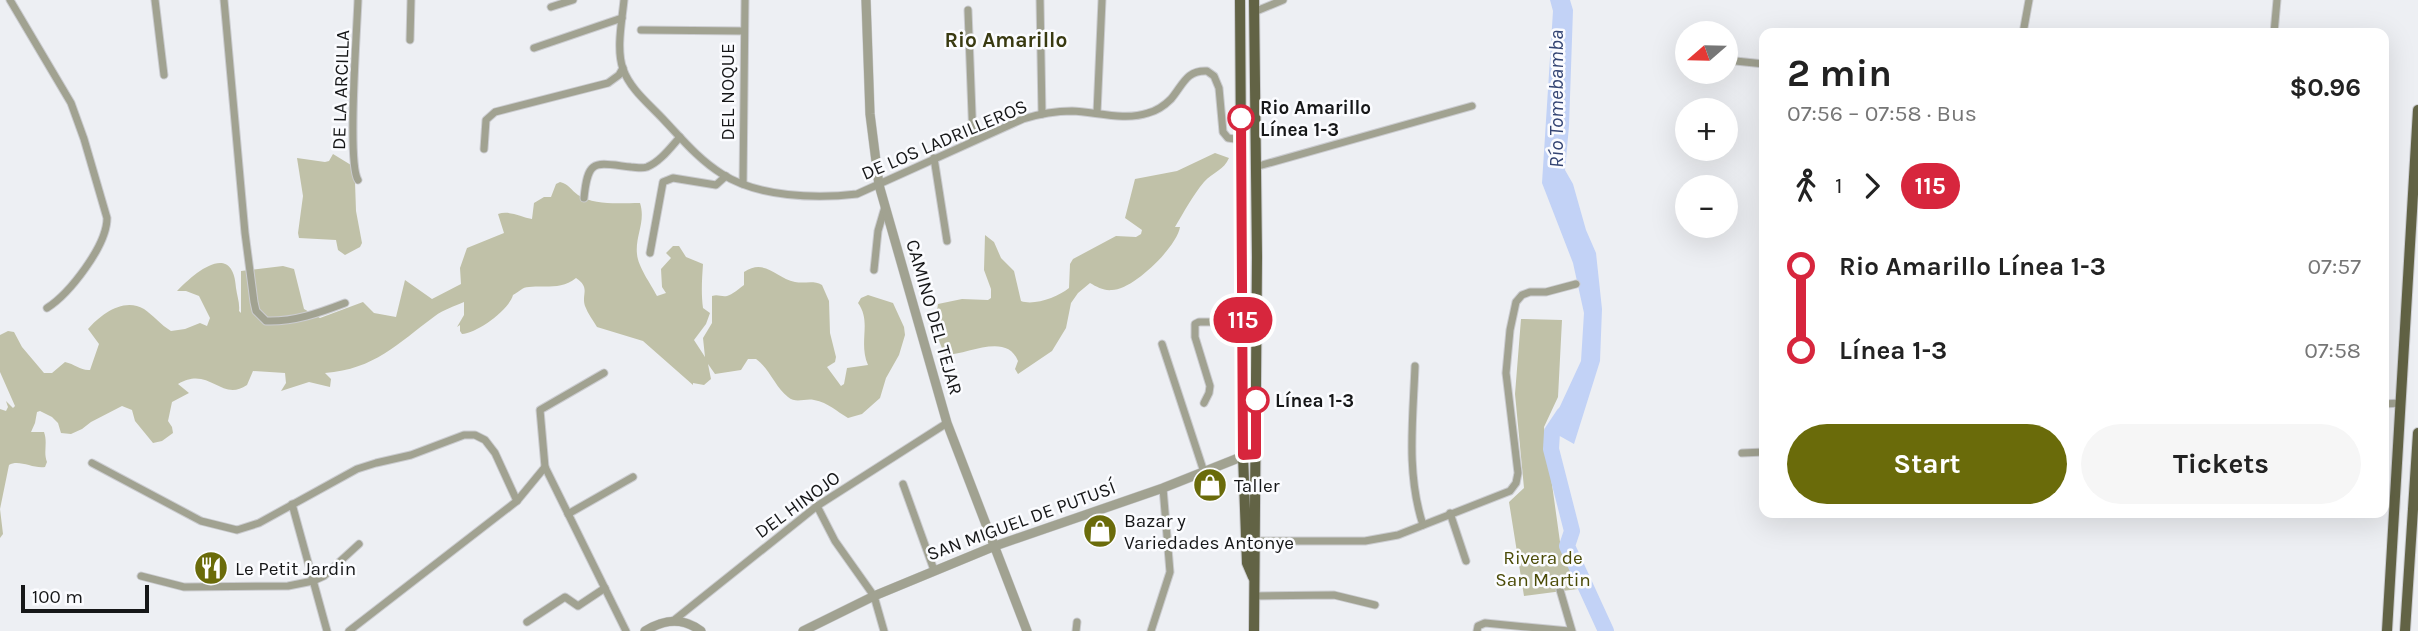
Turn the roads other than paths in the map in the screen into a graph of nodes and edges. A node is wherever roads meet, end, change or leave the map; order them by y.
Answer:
1 (10, 0) edge
2 (155, 0) edge
3 (224, 0) edge
4 (358, 0) edge
5 (411, 0) edge
6 (573, 0) edge
7 (624, 0) edge
8 (745, 0) edge
9 (866, 0) edge
10 (1040, 0) edge
11 (1102, 0) edge
12 (1240, 0) edge
13 (1283, 0) edge
14 (2029, 0) edge
15 (2277, 0) edge
16 (1254, 6) edge
17 (551, 7) dead end
18 (968, 10) dead end
19 (622, 18) junction
20 (2024, 28) edge
21 (2274, 28) edge
22 (641, 30) dead end
23 (743, 31) junction
24 (410, 40) dead end
25 (534, 48) dead end
26 (1738, 61) edge
27 (1759, 63) edge
28 (623, 68) junction
29 (164, 75) dead end
30 (1472, 106) dead end
31 (2418, 110) edge
32 (1097, 113) junction
33 (1042, 114) junction
34 (680, 137) junction
35 (973, 140) junction
36 (1242, 140) junction
37 (484, 149) dead end
38 (934, 158) junction
39 (1255, 167) junction
40 (726, 176) junction
41 (358, 180) dead end
42 (743, 184) junction
43 (879, 186) junction
44 (584, 198) dead end
45 (885, 206) junction
46 (947, 241) dead end
47 (650, 253) dead end
48 (874, 270) dead end
49 (1576, 284) dead end
50 (345, 303) dead end
51 (47, 308) dead end
52 (1243, 323) junction
53 (1162, 344) dead end
54 (1415, 366) dead end
55 (604, 373) dead end
56 (1204, 403) dead end
57 (2400, 403) junction
58 (2389, 404) edge
59 (947, 423) junction
60 (2418, 433) edge
61 (1759, 452) edge
62 (1742, 453) dead end
63 (1256, 454) junction
64 (1243, 455) junction
65 (92, 463) dead end
66 (545, 467) junction
67 (1204, 472) junction
68 (633, 477) dead end
69 (903, 484) dead end
70 (1163, 488) junction
71 (517, 501) junction
72 (292, 503) junction
73 (817, 506) junction
74 (1450, 513) junction
75 (568, 514) junction
76 (1423, 525) junction
77 (1251, 541) junction
78 (359, 544) dead end
79 (995, 546) junction
80 (1466, 561) dead end
81 (934, 570) junction
82 (141, 576) dead end
83 (313, 581) junction
84 (605, 588) junction
85 (1560, 590) dead end
86 (874, 596) junction
87 (1254, 596) junction
88 (1375, 605) dead end
89 (673, 621) junction
90 (527, 622) dead end
91 (1077, 622) dead end
92 (327, 631) edge
93 (349, 631) edge
94 (626, 631) edge
95 (645, 631) edge
96 (701, 631) edge
97 (803, 631) edge
98 (884, 631) edge
99 (1027, 631) edge
100 (1076, 631) edge
101 (1151, 631) edge
102 (1254, 631) edge
103 (1477, 631) edge
104 (1570, 631) edge
105 (2387, 631) edge
106 (2405, 631) edge

1 - 51 street
2 - 29 street
3 - 50 street
4 - 41 street, DE LA ARCILLA
5 - 24 street
6 - 17 street
7 - 19 street
8 - 23 street, DEL NOQUE
9 - 43 street, CAMINO DEL TEJAR
10 - 33 street
11 - 32 street
12 - 36 main road
13 - 16 street
14 - 20 street
15 - 21 street
16 - 39 main road
18 - 35 street
19 - 25 street
19 - 28 street
22 - 23 street
23 - 42 street, DEL NOQUE
26 - 27 street
28 - 34 street, DE LOS LADRILLEROS
28 - 37 street
30 - 39 street
31 - 57 main road
32 - 33 street, DE LOS LADRILLEROS
32 - 36 street, DE LOS LADRILLEROS
33 - 35 street, DE LOS LADRILLEROS
34 - 40 street, DE LOS LADRILLEROS
34 - 44 street
35 - 38 street, DE LOS LADRILLEROS
36 - 52 main road
38 - 43 street, DE LOS LADRILLEROS
38 - 46 street
39 - 63 main road
40 - 42 street, DE LOS LADRILLEROS
40 - 47 street
42 - 43 street, DE LOS LADRILLEROS
43 - 45 street, CAMINO DEL TEJAR
45 - 48 street
45 - 59 street, CAMINO DEL TEJAR
49 - 74 street
52 - 56 street
52 - 64 main road
53 - 67 street
54 - 76 street
55 - 66 street
57 - 58 street
57 - 105 main road
59 - 73 street, DEL HINOJO
59 - 79 street, CAMINO DEL TEJAR
60 - 106 main road
61 - 62 street
63 - 64 street, SAN MIGUEL DE PUTUSÍ
63 - 77 main road
64 - 67 street, SAN MIGUEL DE PUTUSÍ
64 - 77 main road
65 - 72 street
66 - 71 street
66 - 75 street
67 - 70 street, SAN MIGUEL DE PUTUSÍ
68 - 75 street
69 - 81 street
70 - 79 street, SAN MIGUEL DE PUTUSÍ
70 - 101 street
71 - 72 street
71 - 93 street
72 - 83 street
73 - 86 street
73 - 89 street, DEL HINOJO
74 - 76 street
74 - 80 street
75 - 84 street
76 - 77 street
77 - 87 main road
78 - 83 street
79 - 81 street, SAN MIGUEL DE PUTUSÍ
79 - 99 street, CAMINO DEL TEJAR
81 - 86 street, SAN MIGUEL DE PUTUSÍ
82 - 83 street
83 - 92 street
84 - 90 street
84 - 94 street
85 - 104 street
86 - 97 street, SAN MIGUEL DE PUTUSÍ
86 - 98 street
87 - 88 street
87 - 102 main road
89 - 95 street
89 - 96 street
91 - 100 street
103 - 104 street

